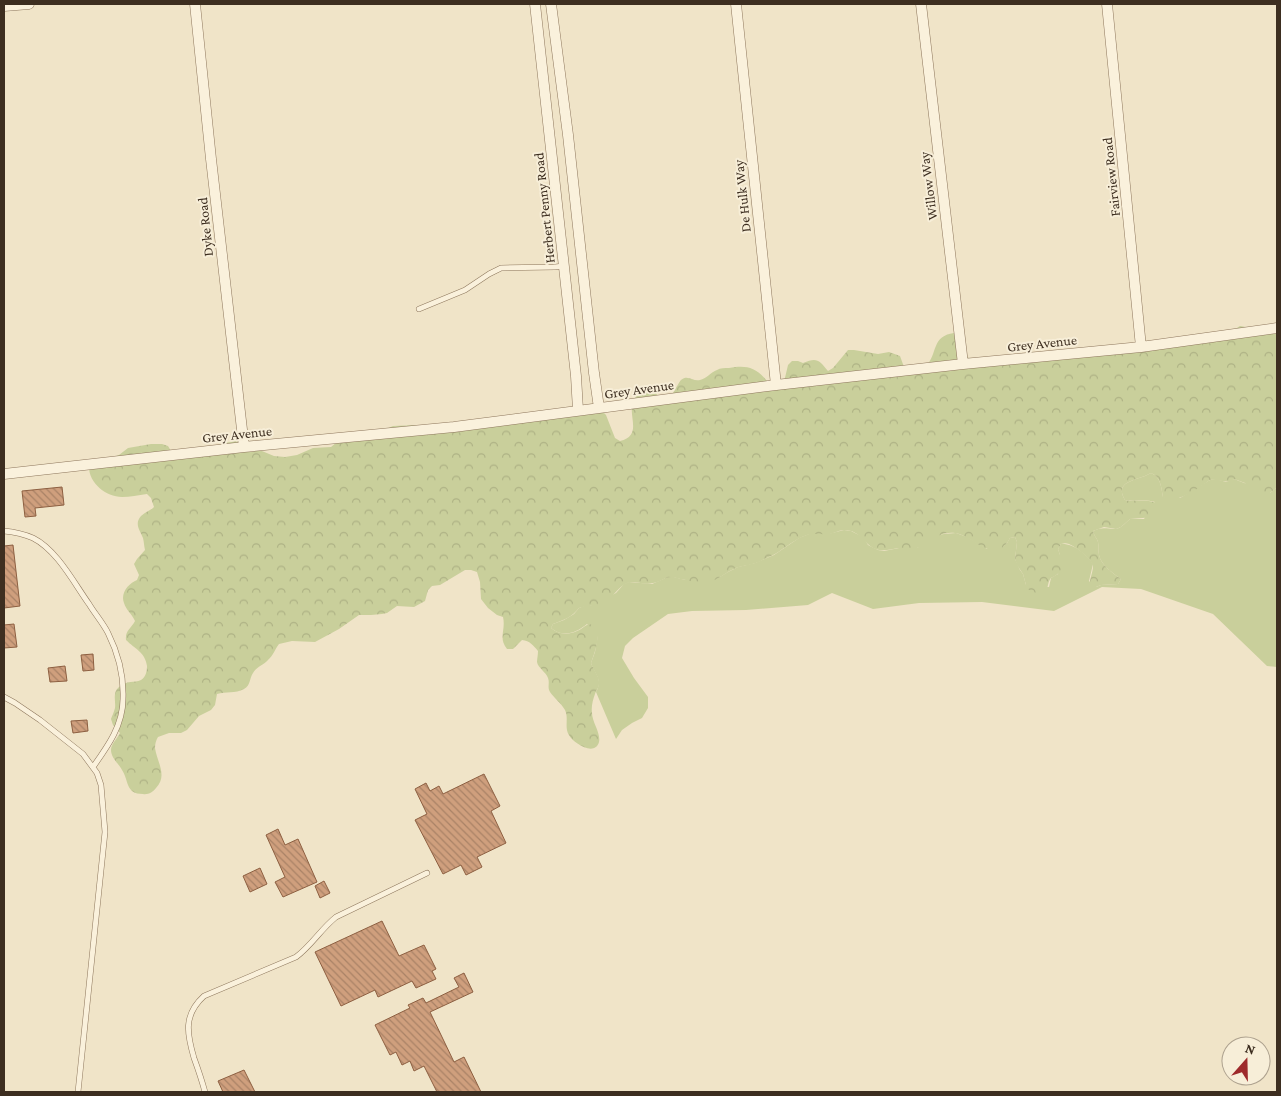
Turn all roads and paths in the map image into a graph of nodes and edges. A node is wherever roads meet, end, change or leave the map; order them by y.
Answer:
1 (29, 4) edge
2 (195, 4) edge
3 (534, 4) edge
4 (551, 4) edge
5 (736, 4) edge
6 (921, 4) edge
7 (1107, 4) edge
8 (4, 6) edge
9 (564, 266) junction
10 (419, 309) dead end
11 (1277, 328) edge
12 (1142, 347) junction
13 (962, 364) junction
14 (776, 385) junction
15 (599, 408) junction
16 (578, 410) junction
17 (244, 447) junction
18 (4, 474) edge
19 (4, 531) edge
20 (4, 697) edge
21 (93, 767) junction
22 (427, 873) dead end
23 (78, 1092) edge
24 (205, 1092) edge

1 - 8 street
2 - 17 street, Dyke Road
3 - 9 street, Herbert Penny Road
4 - 15 street
5 - 14 street, De Hulk Way
6 - 13 street, Willow Way
7 - 12 street, Fairview Road
9 - 10 lane
9 - 16 street, Herbert Penny Road
11 - 12 street, Grey Avenue
12 - 13 street, Grey Avenue
13 - 14 street, Grey Avenue
14 - 15 street, Grey Avenue
15 - 16 street, Grey Avenue
16 - 17 street, Grey Avenue
17 - 18 street, Grey Avenue
19 - 21 lane
20 - 21 lane
21 - 23 lane
22 - 24 lane

